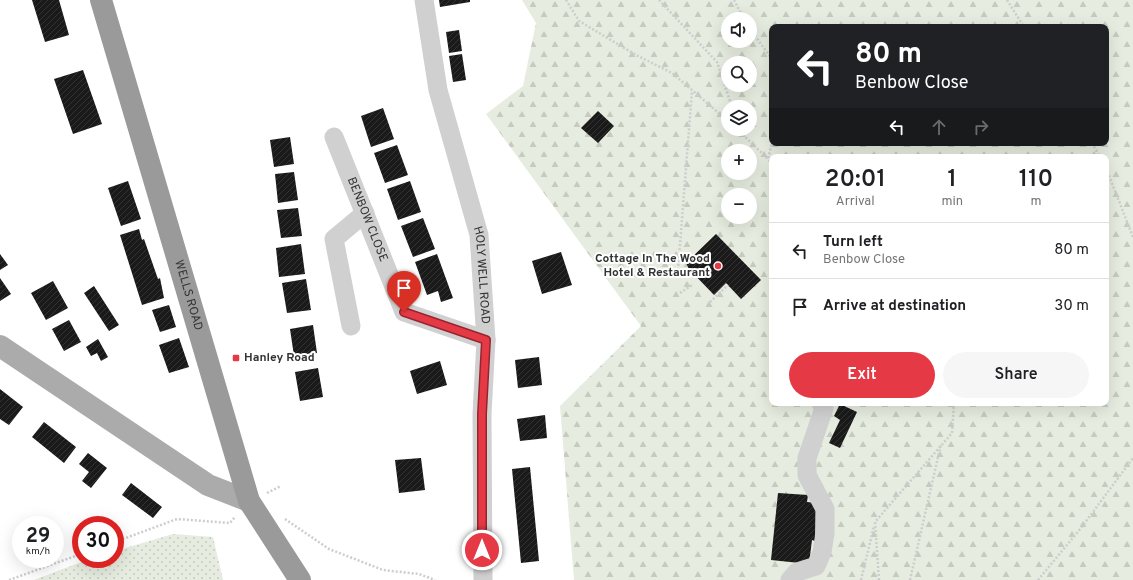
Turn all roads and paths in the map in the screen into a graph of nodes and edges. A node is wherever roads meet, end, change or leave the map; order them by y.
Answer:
1 (101, 0) edge
2 (424, 0) edge
3 (566, 0) edge
4 (659, 0) edge
5 (734, 0) edge
6 (1007, 0) edge
7 (740, 12) edge
8 (1022, 24) edge
9 (757, 39) edge
10 (769, 56) edge
11 (692, 91) junction
12 (730, 100) edge
13 (721, 115) edge
14 (745, 136) edge
15 (334, 137) dead end
16 (769, 155) edge
17 (768, 159) joint
18 (1109, 176) edge
19 (365, 213) junction
20 (1133, 237) edge
21 (678, 270) dead end
22 (692, 285) dead end
23 (728, 285) dead end
24 (680, 292) dead end
25 (710, 302) dead end
26 (351, 326) dead end
27 (486, 340) junction
28 (0, 346) edge
29 (823, 406) edge
30 (954, 406) edge
31 (941, 444) junction
32 (1133, 458) edge
33 (281, 486) dead end
34 (255, 498) junction
35 (280, 515) dead end
36 (875, 522) junction
37 (124, 539) edge
38 (72, 557) edge
39 (9, 580) edge
40 (300, 580) edge
41 (434, 580) edge
42 (483, 580) edge
43 (790, 580) edge
44 (861, 580) edge
45 (879, 580) edge
46 (910, 580) edge
47 (1038, 580) edge

1 - 34 highway, WELLS ROAD
2 - 27 street, HOLY WELL ROAD
3 - 11 path
4 - 12 path
5 - 7 path
6 - 8 path
9 - 10 path
11 - 13 path
11 - 21 path
14 - 17 path
15 - 19 street, BENBOW CLOSE
16 - 17 path
18 - 20 path
19 - 26 street
19 - 27 street, BENBOW CLOSE
22 - 24 path
23 - 25 path
27 - 42 street, HOLY WELL ROAD
28 - 34 main road
29 - 43 street
30 - 31 path
31 - 36 path
31 - 46 path
32 - 47 path
33 - 34 path
34 - 37 path
34 - 40 highway, WELLS ROAD
35 - 41 path
36 - 44 path
36 - 45 path
38 - 39 path

